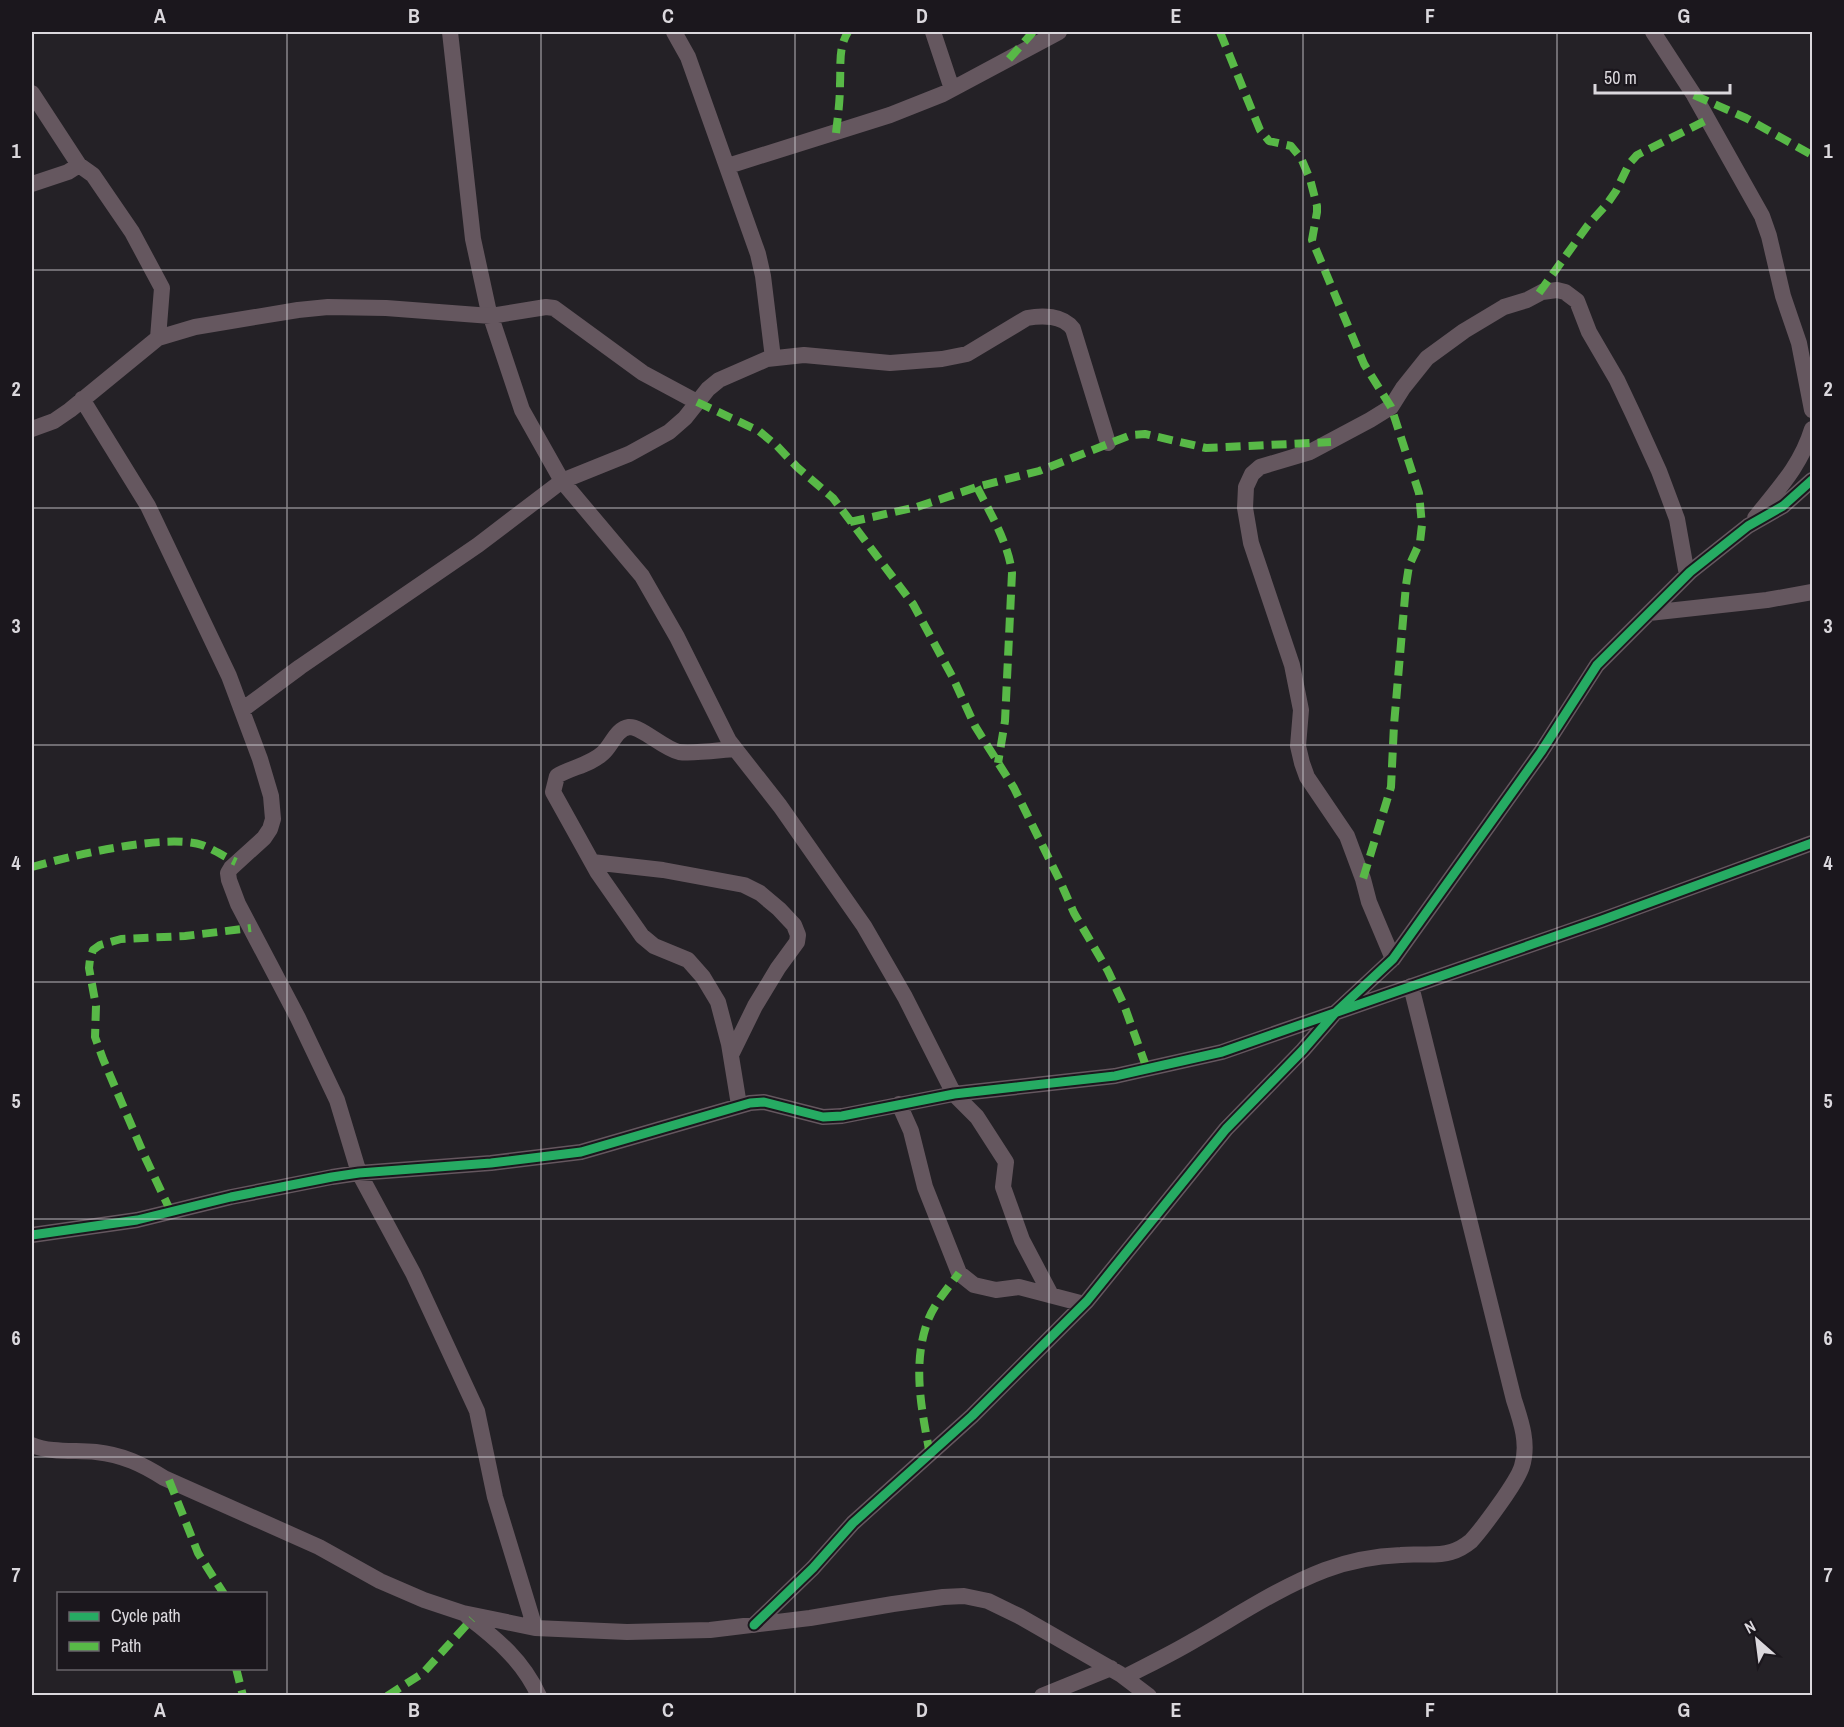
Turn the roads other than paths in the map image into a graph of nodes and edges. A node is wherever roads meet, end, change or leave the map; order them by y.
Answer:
1 (450, 32) edge
2 (674, 32) edge
3 (933, 32) edge
4 (1059, 32) edge
5 (1653, 32) edge
6 (952, 88) junction
7 (32, 93) edge
8 (79, 165) junction
9 (728, 166) junction
10 (32, 184) edge
11 (490, 316) junction
12 (158, 338) junction
13 (773, 358) junction
14 (82, 399) junction
15 (697, 402) junction
16 (1812, 410) edge
17 (32, 429) edge
18 (1812, 429) edge
19 (1107, 443) dead end
20 (1812, 480) edge
21 (562, 481) junction
22 (1748, 526) junction
23 (1687, 574) junction
24 (1812, 592) edge
25 (1649, 613) junction
26 (242, 710) junction
27 (735, 749) junction
28 (1812, 843) edge
29 (592, 862) junction
30 (1393, 960) junction
31 (1412, 986) junction
32 (1335, 1013) junction
33 (731, 1055) junction
34 (954, 1094) junction
35 (899, 1104) junction
36 (739, 1106) junction
37 (359, 1173) junction
38 (32, 1235) edge
39 (1050, 1295) junction
40 (1084, 1304) junction
41 (35, 1448) edge
42 (463, 1613) junction
43 (754, 1625) junction
44 (535, 1628) junction
45 (1118, 1673) junction
46 (539, 1695) edge
47 (1042, 1695) edge
48 (1149, 1695) edge

1 - 11 street
2 - 9 street
3 - 6 street
4 - 6 street
5 - 16 street
6 - 9 street
7 - 8 street
8 - 10 street
8 - 12 street
9 - 13 street
11 - 12 street
11 - 15 street
11 - 21 street
12 - 14 street
13 - 15 street
13 - 19 street
14 - 17 street
14 - 26 street
15 - 21 street
18 - 22 street
20 - 22 street
21 - 26 street
21 - 27 street
22 - 23 street
23 - 25 street
23 - 30 street
24 - 25 street
25 - 30 street
26 - 37 street
27 - 29 street
27 - 34 street
28 - 31 street
29 - 33 street
29 - 33 street
30 - 32 street
31 - 32 street
31 - 45 street
32 - 34 street
32 - 40 street
33 - 36 street
34 - 35 street
34 - 39 street
35 - 36 street
35 - 39 street
36 - 37 street
37 - 38 street
37 - 44 street
39 - 40 street
40 - 43 street
41 - 42 street
42 - 44 street
42 - 46 street
43 - 44 street
43 - 45 street
45 - 47 street
45 - 48 street

